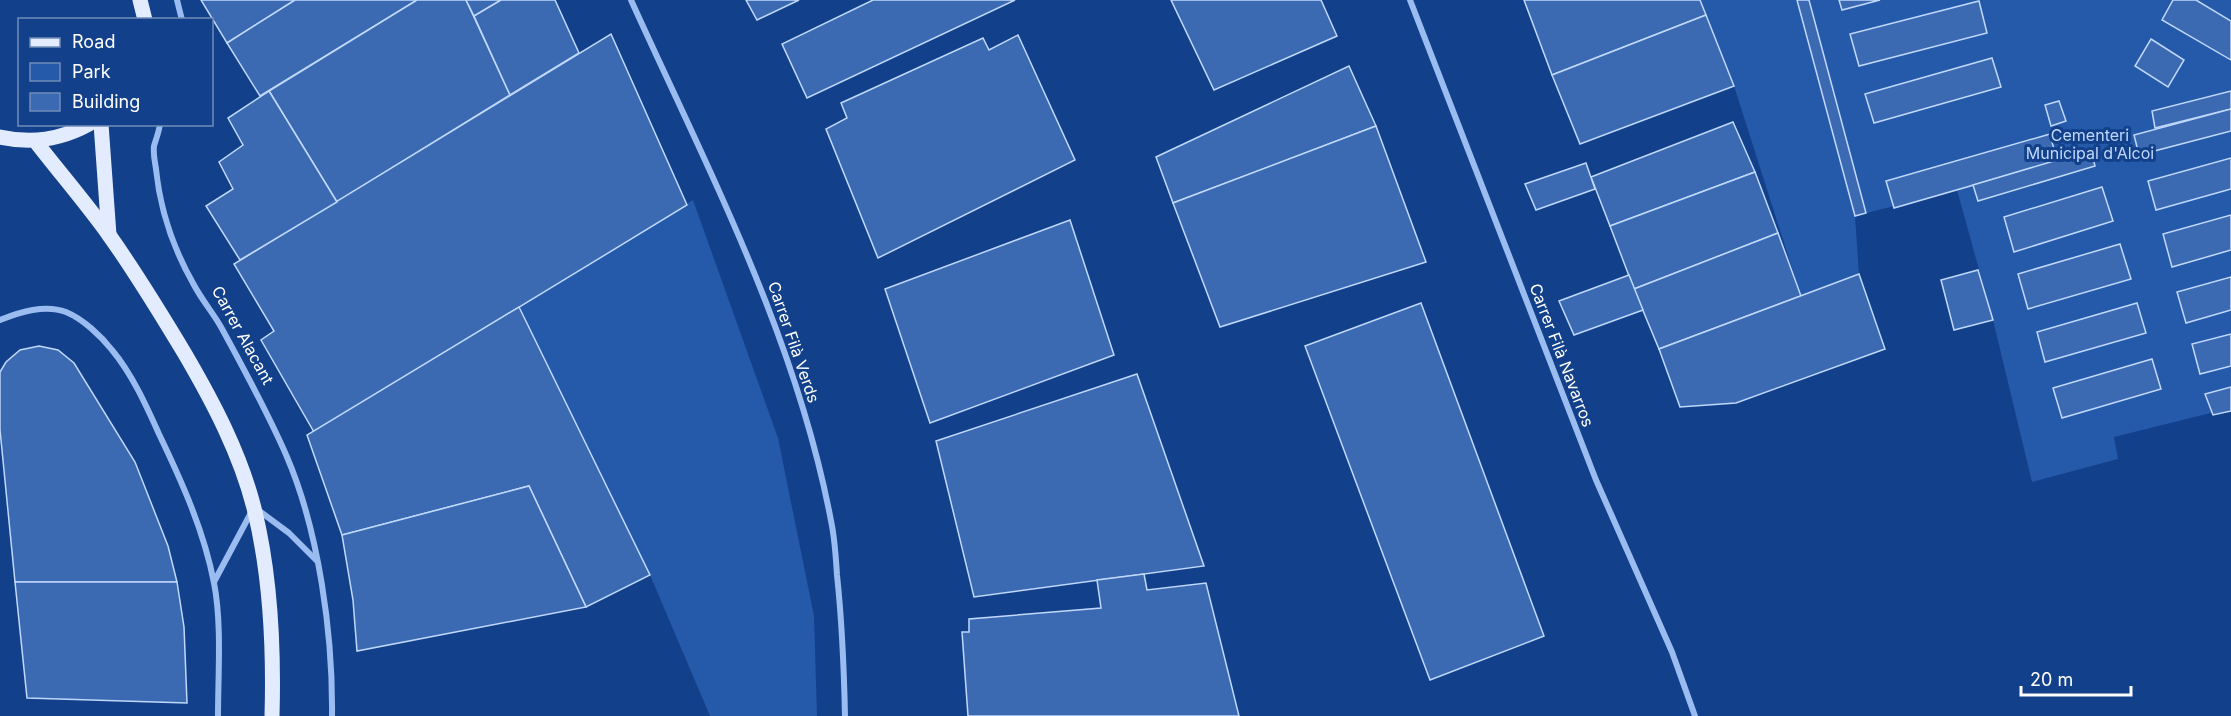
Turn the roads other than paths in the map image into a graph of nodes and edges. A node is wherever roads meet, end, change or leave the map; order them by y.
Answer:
1 (140, 0) edge
2 (177, 0) edge
3 (631, 0) edge
4 (1410, 0) edge
5 (144, 18) edge
6 (182, 18) edge
7 (86, 126) edge
8 (101, 126) edge
9 (160, 126) edge
10 (0, 137) edge
11 (36, 142) junction
12 (109, 235) junction
13 (0, 321) edge
14 (254, 507) junction
15 (317, 561) junction
16 (214, 582) junction
17 (218, 716) edge
18 (272, 716) edge
19 (333, 716) edge
20 (845, 716) edge
21 (1695, 716) edge

1 - 5 main road
2 - 6 street
3 - 20 street, Carrer Filà Verds
4 - 21 street, Carrer Filà Navarros
7 - 11 main road
8 - 12 main road
9 - 15 street, Carrer Alacant
10 - 11 main road
11 - 12 main road
12 - 14 main road
13 - 16 street
14 - 15 street
14 - 16 street
14 - 18 main road
15 - 19 street, Carrer Alacant
16 - 17 street

